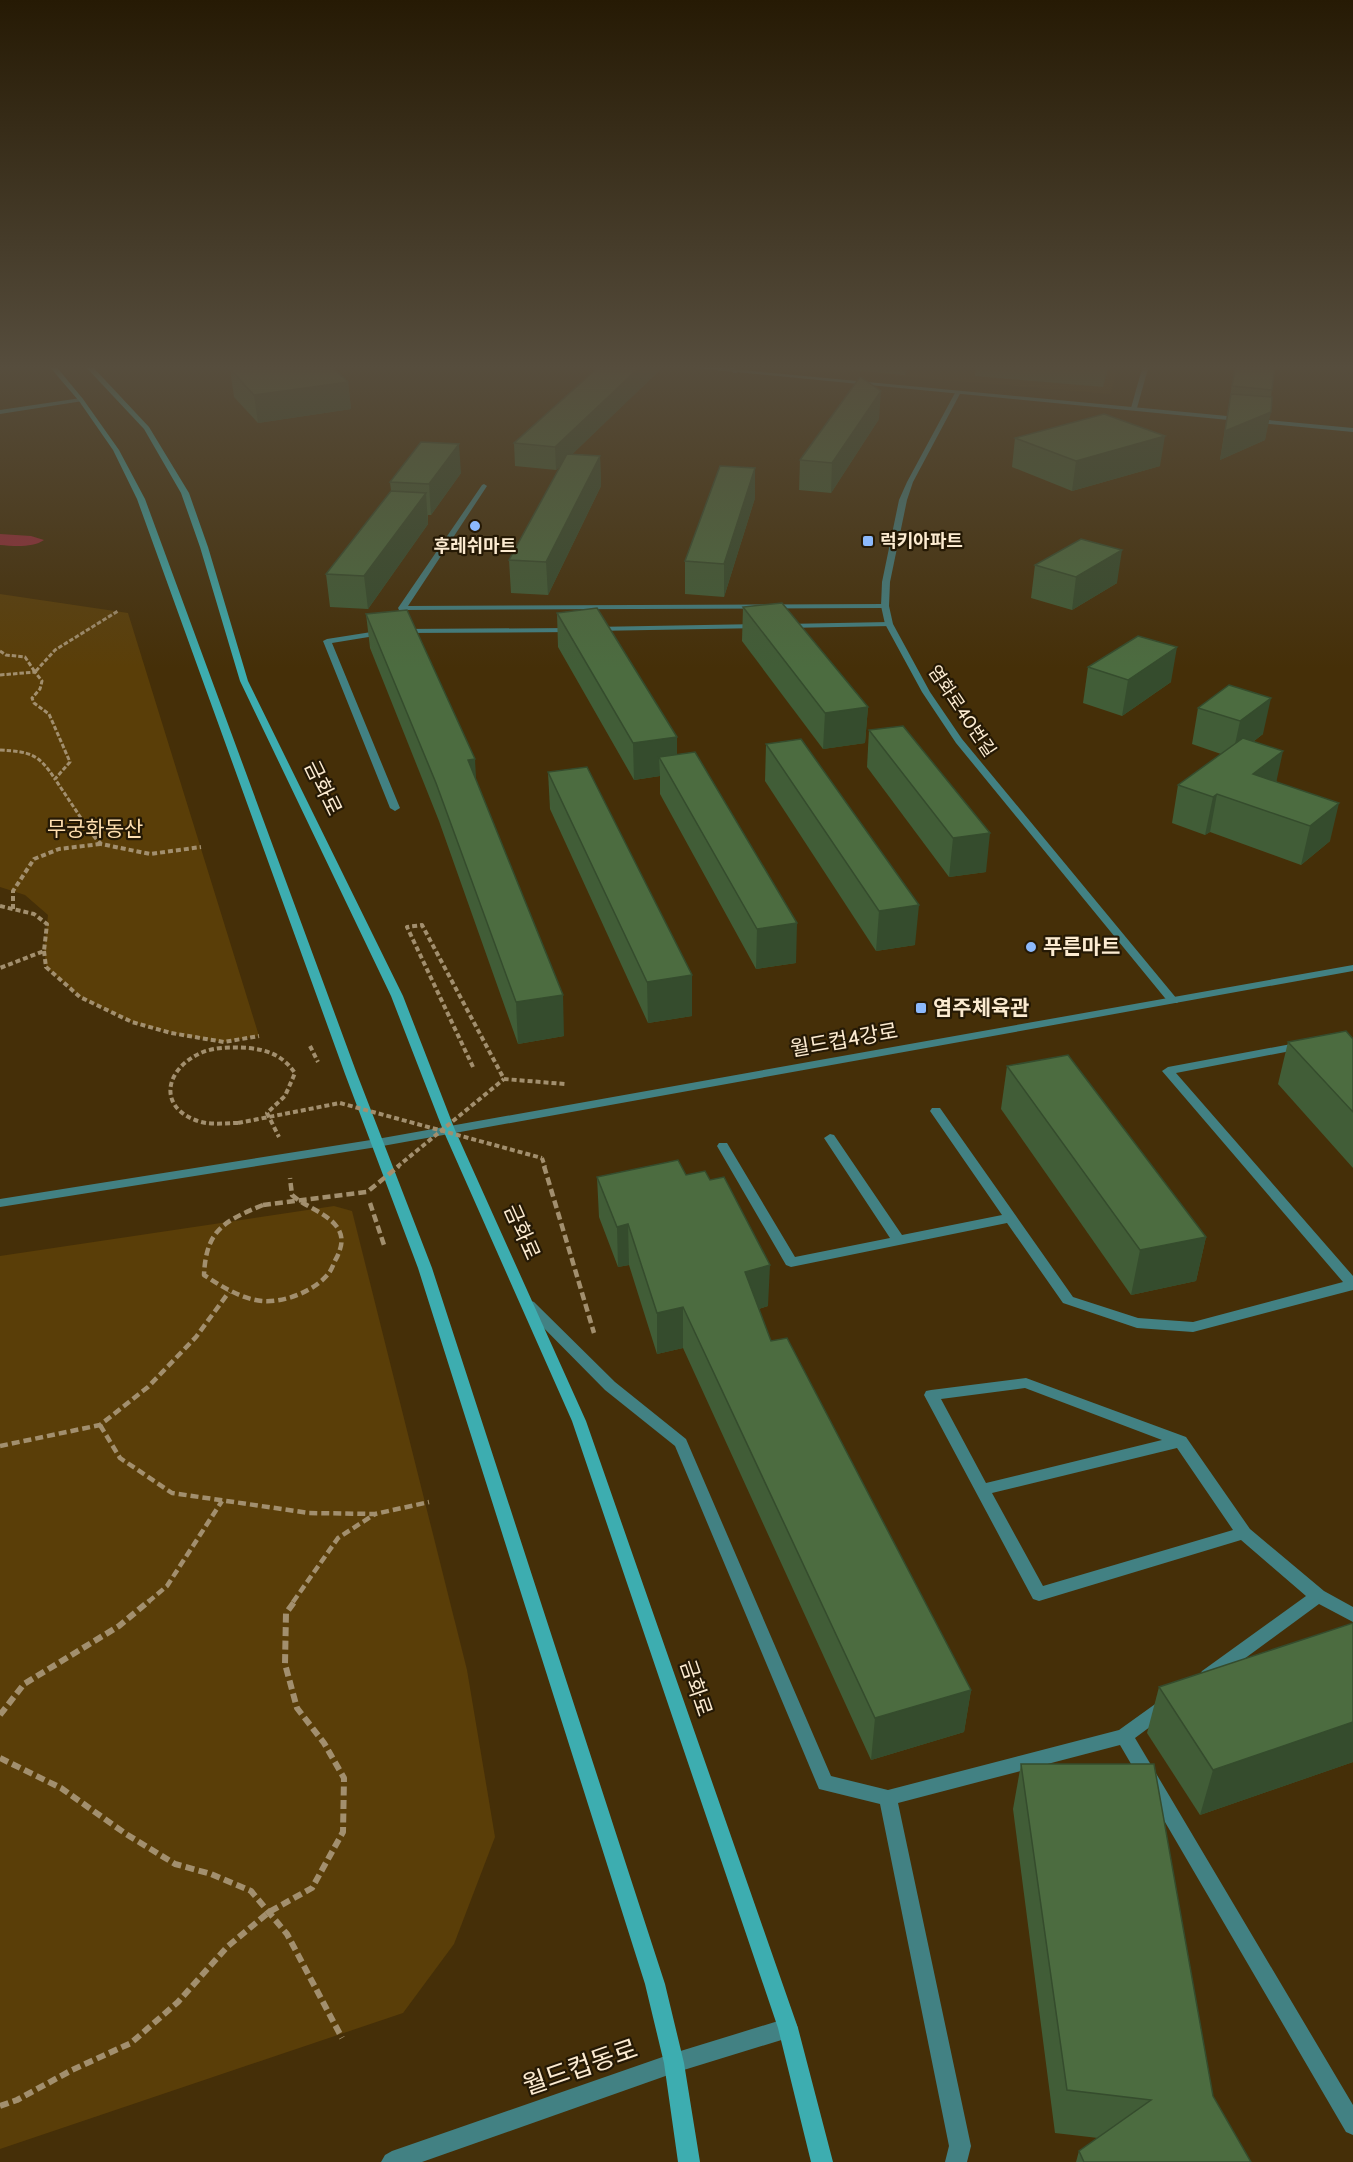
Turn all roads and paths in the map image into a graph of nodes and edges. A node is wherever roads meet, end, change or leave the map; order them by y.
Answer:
1 (124, 466) edge
2 (169, 466) edge
3 (919, 466) edge
4 (484, 486) dead end
5 (885, 606) junction
6 (118, 611) dead end
7 (889, 624) junction
8 (0, 651) edge
9 (35, 672) junction
10 (0, 675) edge
11 (0, 750) edge
12 (55, 779) junction
13 (395, 808) dead end
14 (101, 844) junction
15 (201, 847) dead end
16 (0, 906) edge
17 (13, 909) junction
18 (44, 951) junction
19 (0, 968) edge
20 (1353, 968) edge
21 (1173, 1001) junction
22 (259, 1036) dead end
23 (1318, 1042) edge
24 (473, 1067) dead end
25 (936, 1111) dead end
26 (445, 1130) junction
27 (830, 1138) dead end
28 (377, 1143) junction
29 (723, 1146) dead end
30 (289, 1157) junction
31 (367, 1192) junction
32 (0, 1203) edge
33 (1010, 1218) junction
34 (898, 1240) junction
35 (385, 1248) dead end
36 (1352, 1285) edge
37 (229, 1292) junction
38 (529, 1305) junction
39 (597, 1340) dead end
40 (100, 1425) junction
41 (1181, 1442) junction
42 (0, 1446) edge
43 (982, 1491) junction
44 (222, 1501) junction
45 (429, 1502) dead end
46 (375, 1514) junction
47 (1245, 1533) junction
48 (1318, 1596) junction
49 (1353, 1615) edge
50 (0, 1714) edge
51 (1124, 1736) junction
52 (0, 1758) edge
53 (888, 1798) junction
54 (269, 1912) junction
55 (788, 2028) junction
56 (342, 2038) dead end
57 (674, 2063) junction
58 (0, 2106) edge
59 (1353, 2125) edge
60 (392, 2162) edge
61 (688, 2162) edge
62 (822, 2162) edge
63 (957, 2162) edge

1 - 28 main road
2 - 26 main road, 금화로
3 - 5 street, 염화로40번길
4 - 5 street
5 - 7 street, 염화로40번길
6 - 9 path
7 - 13 street
7 - 21 street, 염화로40번길
8 - 9 path
9 - 10 path
9 - 12 path
11 - 12 path
12 - 14 path
14 - 15 path
14 - 17 path
16 - 17 path
17 - 18 path
18 - 19 path
18 - 22 path
20 - 21 street, 월드컵4강로
21 - 26 street, 월드컵4강로
23 - 36 street
24 - 26 path, bridge
25 - 33 street
26 - 28 street, 월드컵4강로
26 - 30 path, bridge
26 - 31 path, bridge
26 - 38 main road, 금화로
26 - 39 path, bridge
27 - 34 street
28 - 30 street, 월드컵4강로
28 - 57 main road
29 - 34 street
30 - 32 street, 월드컵4강로
30 - 37 path
31 - 35 path
31 - 37 path, bridge
33 - 34 street
33 - 36 street
37 - 40 path
38 - 53 street
38 - 55 main road, 금화로
40 - 42 path
40 - 44 path
41 - 43 street
41 - 43 street
41 - 47 street
43 - 47 street
44 - 46 path
44 - 50 path
45 - 46 path
46 - 54 path
47 - 48 street
48 - 49 street
48 - 51 street
51 - 53 street
51 - 59 street
52 - 54 path
53 - 63 street
54 - 56 path
54 - 58 path
55 - 57 street, 월드컵동로
55 - 62 main road, 금화로
57 - 60 street, 월드컵동로
57 - 61 main road

